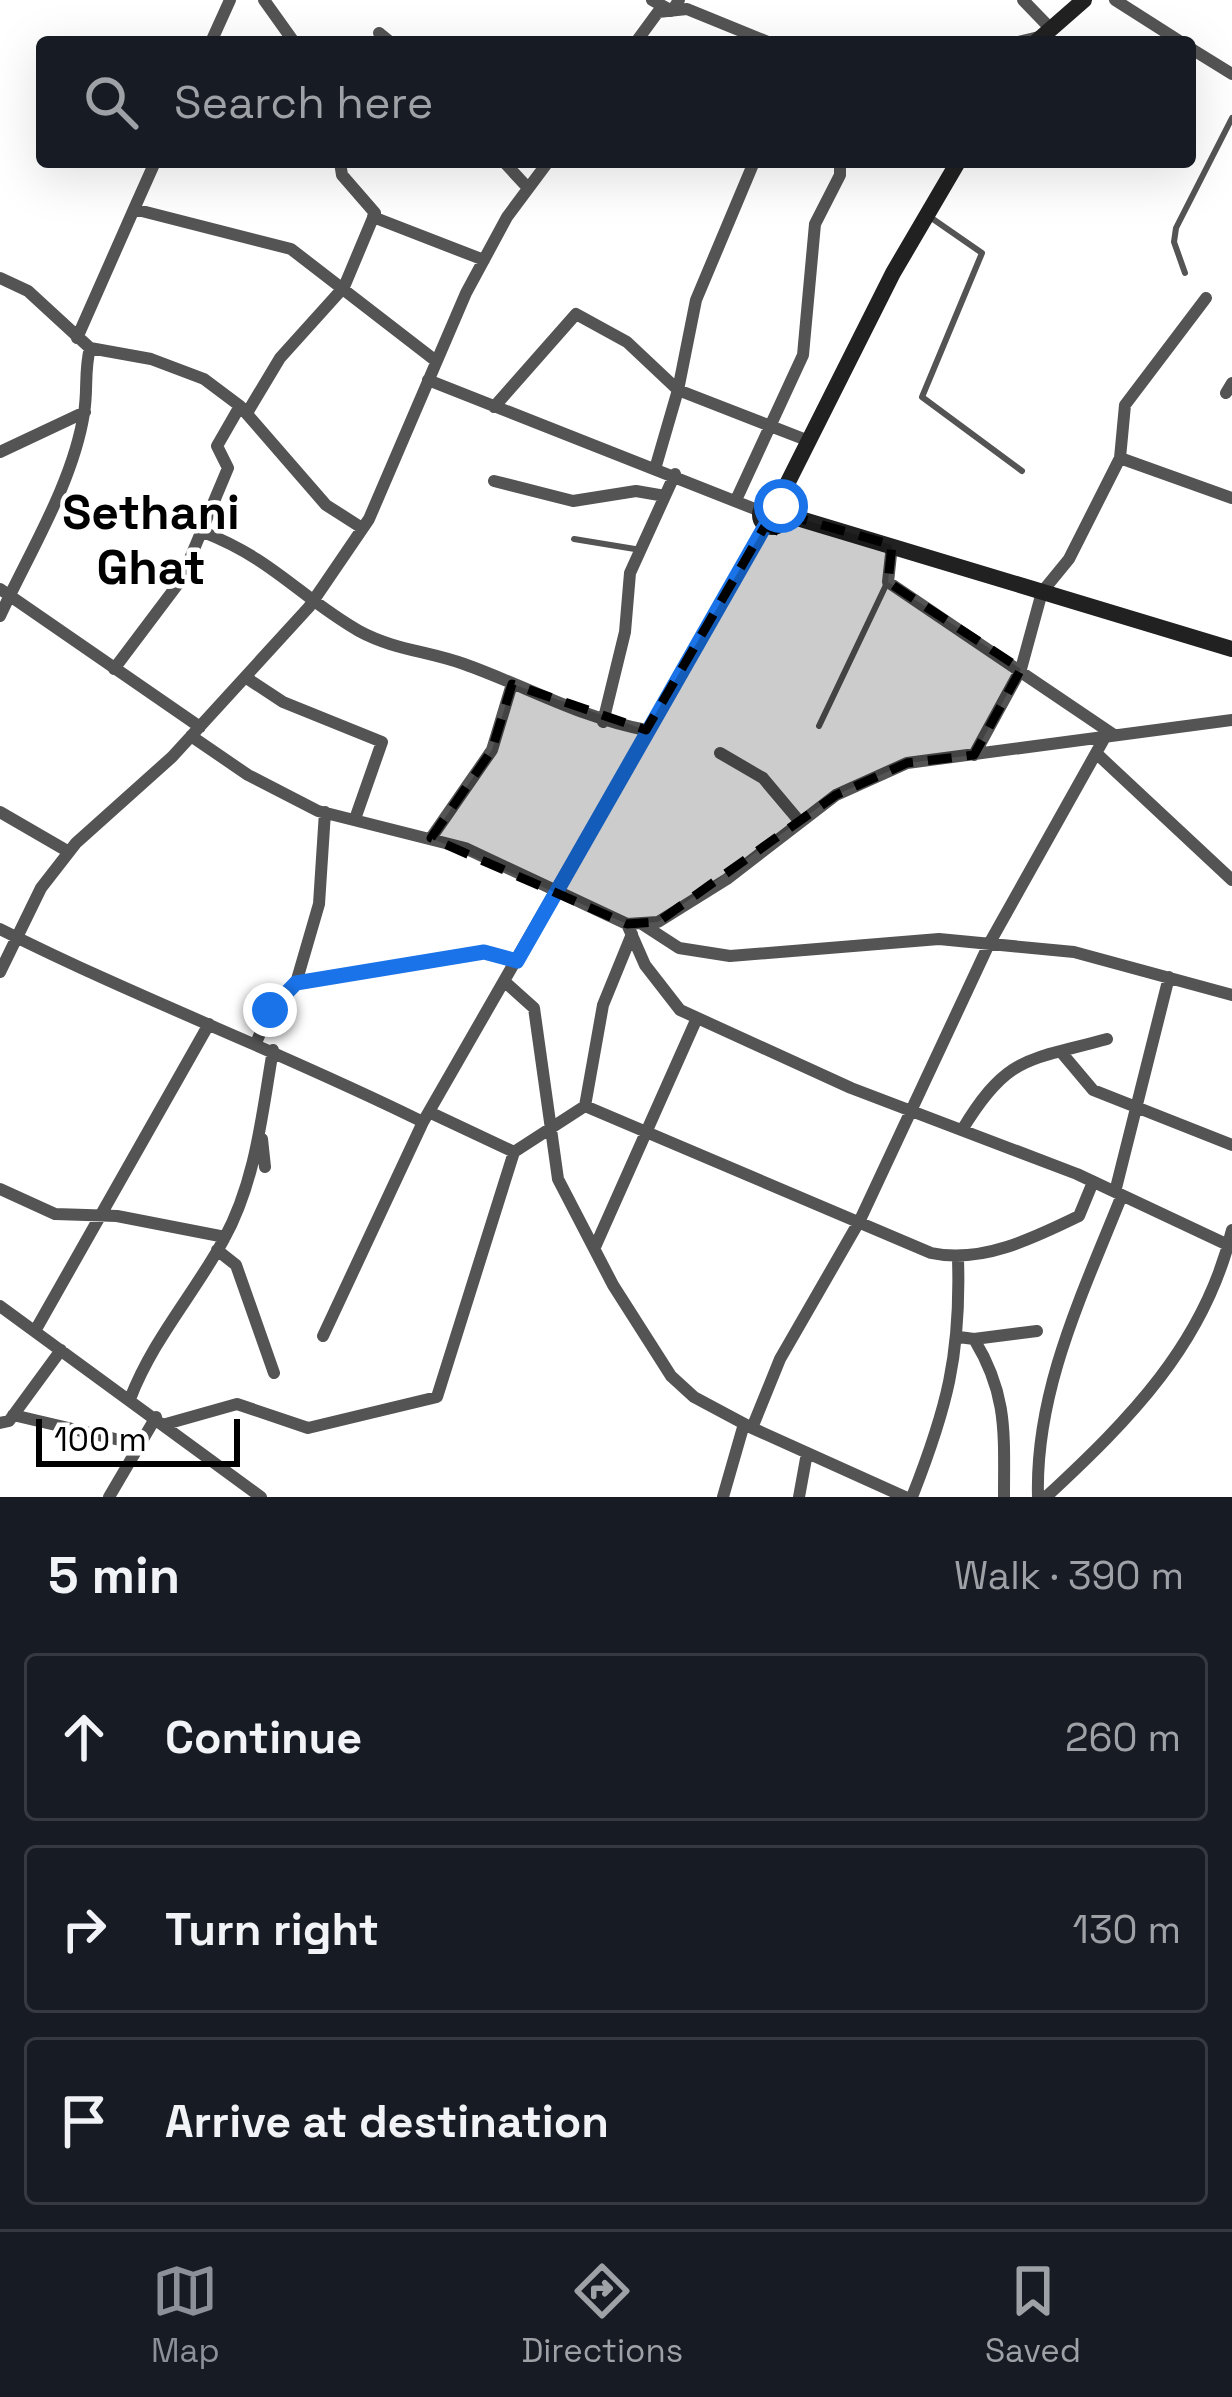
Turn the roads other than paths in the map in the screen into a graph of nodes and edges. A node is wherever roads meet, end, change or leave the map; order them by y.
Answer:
1 (230, 0) edge
2 (264, 0) edge
3 (652, 0) edge
4 (1023, 0) edge
5 (1084, 0) edge
6 (1115, 0) edge
7 (675, 5) edge
8 (1044, 35) edge
9 (214, 36) edge
10 (290, 36) edge
11 (640, 36) edge
12 (753, 36) edge
13 (1172, 36) edge
14 (1196, 51) edge
15 (1232, 74) edge
16 (1232, 118) edge
17 (152, 168) edge
18 (341, 168) edge
19 (510, 168) edge
20 (543, 168) edge
21 (751, 168) edge
22 (838, 168) edge
23 (954, 168) edge
24 (528, 188) junction
25 (134, 209) junction
26 (927, 215) junction
27 (374, 217) junction
28 (484, 260) junction
29 (1184, 273) dead end
30 (0, 278) edge
31 (344, 286) junction
32 (1206, 298) dead end
33 (77, 338) junction
34 (90, 347) junction
35 (436, 361) junction
36 (428, 380) junction
37 (678, 390) junction
38 (494, 406) junction
39 (244, 410) junction
40 (85, 412) junction
41 (770, 425) junction
42 (809, 441) junction
43 (0, 452) edge
44 (1120, 458) junction
45 (655, 469) junction
46 (1022, 471) dead end
47 (675, 474) junction
48 (494, 481) dead end
49 (665, 496) junction
50 (1232, 498) edge
51 (736, 500) junction
52 (772, 514) junction
53 (362, 528) junction
54 (203, 532) junction
55 (574, 539) dead end
56 (892, 544) junction
57 (640, 550) junction
58 (888, 582) junction
59 (1042, 592) junction
60 (4, 593) edge
61 (315, 598) junction
62 (0, 616) edge
63 (1232, 649) edge
64 (114, 668) junction
65 (1021, 669) junction
66 (244, 677) junction
67 (512, 684) junction
68 (1232, 720) edge
69 (603, 722) junction
70 (819, 726) dead end
71 (646, 730) junction
72 (195, 731) junction
73 (1110, 737) junction
74 (1096, 753) junction
75 (720, 754) dead end
76 (974, 755) junction
77 (0, 812) edge
78 (325, 812) junction
79 (355, 819) junction
80 (800, 822) junction
81 (431, 838) junction
82 (68, 852) junction
83 (1232, 880) edge
84 (557, 892) junction
85 (633, 927) junction
86 (0, 929) edge
87 (17, 938) junction
88 (989, 944) junction
89 (517, 961) junction
90 (0, 972) edge
91 (1169, 977) junction
92 (505, 982) junction
93 (296, 983) junction
94 (1232, 994) edge
95 (698, 1018) junction
96 (208, 1024) junction
97 (1107, 1040) dead end
98 (256, 1043) junction
99 (273, 1050) junction
100 (1061, 1052) junction
101 (585, 1106) junction
102 (1136, 1109) junction
103 (911, 1111) junction
104 (426, 1117) junction
105 (261, 1121) junction
106 (554, 1125) junction
107 (644, 1130) junction
108 (962, 1130) junction
109 (1232, 1145) edge
110 (514, 1152) junction
111 (266, 1167) dead end
112 (1094, 1182) junction
113 (0, 1189) edge
114 (1119, 1193) junction
115 (97, 1215) junction
116 (860, 1220) junction
117 (1232, 1230) edge
118 (221, 1244) junction
119 (1228, 1245) junction
120 (595, 1247) junction
121 (958, 1259) junction
122 (0, 1306) edge
123 (35, 1331) junction
124 (1036, 1331) dead end
125 (323, 1336) dead end
126 (967, 1338) junction
127 (61, 1349) junction
128 (274, 1372) dead end
129 (130, 1399) junction
130 (13, 1415) junction
131 (161, 1420) junction
132 (0, 1423) edge
133 (748, 1426) junction
134 (141, 1445) junction
135 (807, 1453) junction
136 (110, 1497) edge
137 (261, 1497) edge
138 (723, 1497) edge
139 (799, 1497) edge
140 (909, 1497) edge
141 (1004, 1497) edge
142 (1042, 1497) edge

1 - 9 street
2 - 10 street
3 - 7 street
4 - 8 street
5 - 8 street
6 - 13 street
7 - 11 street
7 - 12 street
14 - 15 street
16 - 29 lane
17 - 25 street
18 - 27 street
19 - 24 street
20 - 24 street
21 - 37 street
22 - 41 street
23 - 26 street
24 - 28 street
25 - 31 street
25 - 33 street
26 - 42 street
26 - 46 lane
27 - 28 street
27 - 31 street
28 - 35 street
30 - 33 street
31 - 35 street
31 - 39 street
32 - 44 street
33 - 34 street
34 - 39 street
34 - 40 street
35 - 36 street
36 - 38 street
36 - 53 street
37 - 38 street
37 - 41 street
37 - 45 street
38 - 45 street
39 - 53 street
39 - 54 street
40 - 43 street
40 - 60 street
41 - 42 street
41 - 51 street
42 - 52 street
44 - 50 street
44 - 59 street
45 - 47 street
47 - 49 street
47 - 51 street
48 - 49 street
49 - 57 street
51 - 52 street
52 - 56 street
52 - 71 street
53 - 61 street
54 - 61 street
54 - 64 street
55 - 57 lane
56 - 58 street
56 - 59 street
57 - 69 street
58 - 65 street
58 - 70 lane
59 - 63 street
59 - 65 street
60 - 62 street
60 - 64 street
61 - 66 street
61 - 67 street
64 - 72 street
65 - 73 street
65 - 76 street
66 - 72 street
66 - 79 street
67 - 69 street
67 - 81 street
68 - 73 street
69 - 71 street
71 - 84 street
72 - 78 street
72 - 82 street
73 - 74 street
73 - 76 street
74 - 83 street
74 - 88 street
75 - 80 street
76 - 80 street
77 - 82 street
78 - 79 street
78 - 93 street
79 - 81 street
80 - 85 street
81 - 84 street
82 - 87 street
84 - 85 street
84 - 89 street
85 - 88 street
85 - 95 street
85 - 101 street
86 - 87 street
87 - 90 street
87 - 96 street
88 - 91 street
88 - 103 street
89 - 92 street
89 - 93 street
91 - 94 street
91 - 102 street
92 - 104 street
92 - 106 street
93 - 98 street
95 - 103 street
95 - 107 street
96 - 98 street
96 - 115 street
97 - 100 street
98 - 99 street
99 - 104 street
99 - 105 street
100 - 102 street
100 - 108 street
101 - 106 street
101 - 107 street
102 - 109 street
102 - 114 street
103 - 108 street
103 - 116 street
104 - 110 street
104 - 125 street
105 - 111 street
105 - 118 street
106 - 110 street
106 - 120 street
107 - 116 street
107 - 120 street
108 - 112 street
110 - 131 street
112 - 114 street
112 - 121 street
113 - 115 street
114 - 119 street
114 - 142 street
115 - 118 street
115 - 123 street
116 - 121 street
116 - 133 street
117 - 119 street
118 - 128 street
118 - 129 street
119 - 142 street
120 - 133 street
121 - 126 street
122 - 123 street
123 - 127 street
124 - 126 street
126 - 140 street
126 - 141 street
127 - 129 street
127 - 130 street
129 - 131 street
130 - 132 street
130 - 134 street
131 - 134 street
131 - 137 street
133 - 135 street
133 - 138 street
134 - 136 street
135 - 139 street
135 - 140 street

